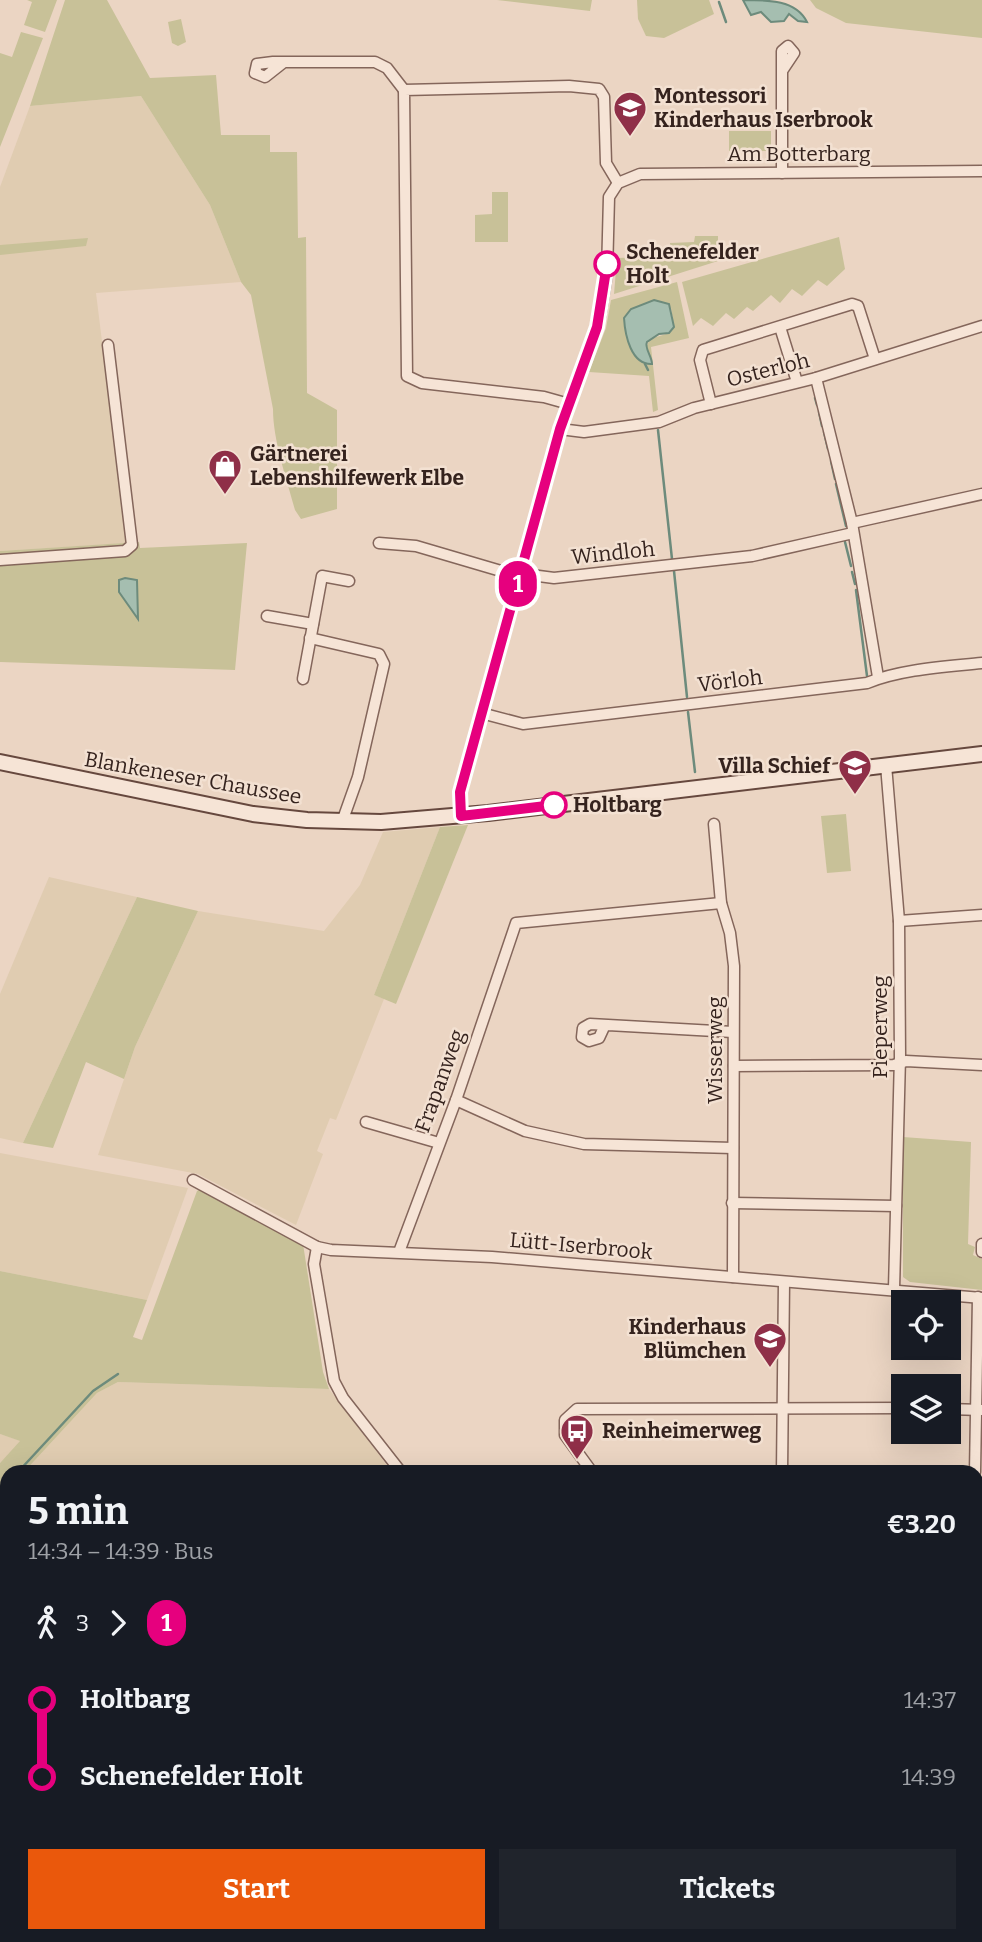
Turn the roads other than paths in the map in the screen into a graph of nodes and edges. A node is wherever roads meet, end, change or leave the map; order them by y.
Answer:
1 (284, 62) dead end
2 (782, 71) dead end
3 (404, 90) junction
4 (982, 171) edge
5 (782, 173) junction
6 (618, 183) junction
7 (982, 326) edge
8 (780, 327) junction
9 (108, 345) dead end
10 (875, 359) junction
11 (816, 378) junction
12 (797, 382) junction
13 (569, 404) junction
14 (710, 404) junction
15 (560, 429) junction
16 (982, 494) edge
17 (852, 528) junction
18 (379, 543) dead end
19 (0, 559) edge
20 (521, 573) junction
21 (349, 581) dead end
22 (267, 616) dead end
23 (313, 624) junction
24 (310, 638) junction
25 (982, 663) edge
26 (878, 677) junction
27 (303, 679) dead end
28 (481, 713) junction
29 (982, 754) edge
30 (0, 762) edge
31 (886, 765) junction
32 (461, 816) junction
33 (342, 822) junction
34 (714, 824) dead end
35 (721, 903) junction
36 (982, 915) edge
37 (899, 922) junction
38 (605, 1025) dead end
39 (733, 1032) junction
40 (900, 1063) junction
41 (982, 1065) edge
42 (734, 1066) junction
43 (456, 1100) junction
44 (366, 1122) dead end
45 (439, 1143) junction
46 (733, 1148) junction
47 (193, 1180) dead end
48 (732, 1203) junction
49 (895, 1206) junction
50 (982, 1244) edge
51 (317, 1247) junction
52 (400, 1252) junction
53 (982, 1252) edge
54 (733, 1277) junction
55 (784, 1282) junction
56 (894, 1289) junction
57 (980, 1297) edge
58 (783, 1408) junction
59 (891, 1408) edge
60 (961, 1409) edge
61 (979, 1410) edge
62 (396, 1465) edge
63 (588, 1465) edge
64 (782, 1465) edge
65 (975, 1465) edge

1 - 3 street
2 - 5 street
3 - 6 street
3 - 13 street
4 - 5 street, Am Botterbarg
5 - 6 street, Am Botterbarg
6 - 13 street
7 - 10 street, Osterloh
8 - 10 street
8 - 12 street
8 - 14 street
9 - 19 street
10 - 11 street, Osterloh
11 - 12 street, Osterloh
11 - 17 street
12 - 14 street, Osterloh
13 - 15 street
14 - 15 street, Osterloh
15 - 20 street
16 - 17 street, Windloh
17 - 20 street, Windloh
17 - 26 street
18 - 20 street, Windloh
20 - 28 street
21 - 23 street
22 - 23 street
23 - 24 street
24 - 27 street
24 - 33 street
25 - 26 street, Vörloh
26 - 28 street, Vörloh
28 - 32 street
29 - 31 main road, Blankeneser Chaussee
30 - 33 main road, Blankeneser Chaussee
31 - 32 main road, Blankeneser Chaussee
31 - 37 street, Pieperweg
32 - 33 main road, Blankeneser Chaussee
34 - 35 street, Wisserweg
35 - 39 street, Wisserweg
35 - 43 street, Frapanweg
36 - 37 street
37 - 40 street, Pieperweg
38 - 39 street
39 - 42 street, Wisserweg
40 - 41 street
40 - 42 street
40 - 49 street, Pieperweg
42 - 46 street, Wisserweg
43 - 45 street, Frapanweg
43 - 46 street
44 - 45 street
45 - 52 street, Frapanweg
46 - 48 street, Wisserweg
47 - 51 street, Lütt-Iserbrook
48 - 49 street
48 - 54 street, Wisserweg
49 - 56 street, Pieperweg
50 - 53 street
51 - 52 street, Lütt-Iserbrook
51 - 62 street
52 - 54 street, Lütt-Iserbrook
54 - 55 street, Lütt-Iserbrook
55 - 56 street, Lütt-Iserbrook
55 - 58 street
56 - 57 street, Lütt-Iserbrook
57 - 61 street
58 - 59 street
58 - 63 street
58 - 64 street
60 - 61 street
61 - 65 street

